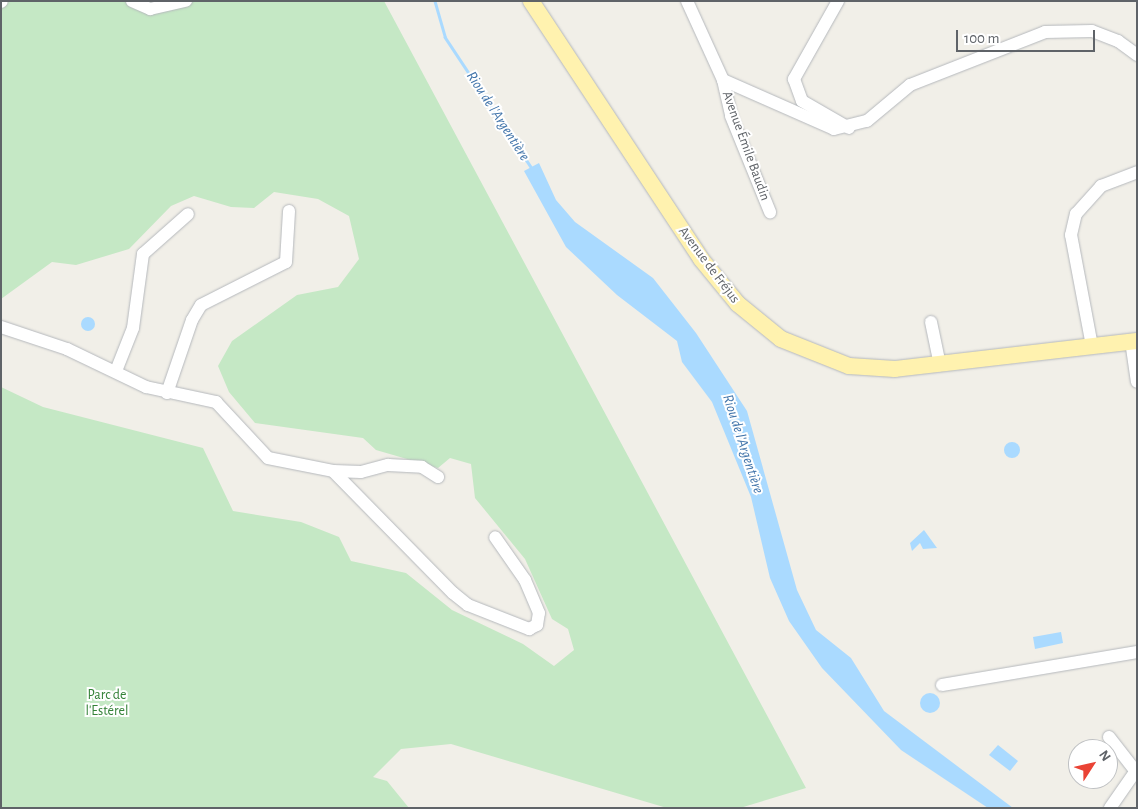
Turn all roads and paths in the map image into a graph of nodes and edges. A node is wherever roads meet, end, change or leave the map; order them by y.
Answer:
1 (132, 1) edge
2 (186, 1) edge
3 (531, 1) edge
4 (687, 1) edge
5 (838, 1) edge
6 (1137, 55) edge
7 (723, 80) junction
8 (849, 128) junction
9 (1137, 172) edge
10 (289, 211) dead end
11 (770, 212) dead end
12 (188, 214) dead end
13 (931, 322) dead end
14 (1, 327) edge
15 (1134, 341) edge
16 (1092, 346) junction
17 (940, 365) junction
18 (116, 371) junction
19 (1137, 382) edge
20 (167, 393) junction
21 (333, 471) junction
22 (438, 477) dead end
23 (495, 537) dead end
24 (1137, 652) edge
25 (942, 685) dead end
26 (1109, 738) dead end
27 (1136, 773) edge
28 (1110, 808) edge

1 - 2 street
3 - 17 main road, Avenue de Fréjus
4 - 7 street, Avenue Émile Baudin
5 - 8 street
6 - 8 street
7 - 8 street, Avenue Émile Baudin
7 - 11 street, Avenue Émile Baudin
9 - 16 street
10 - 20 street
12 - 18 street
13 - 17 street
14 - 18 street
15 - 16 main road, Avenue de Fréjus
15 - 19 street
16 - 17 main road, Avenue de Fréjus
18 - 20 street
20 - 21 street
21 - 22 street
21 - 23 street
24 - 25 street
26 - 27 street
27 - 28 street

